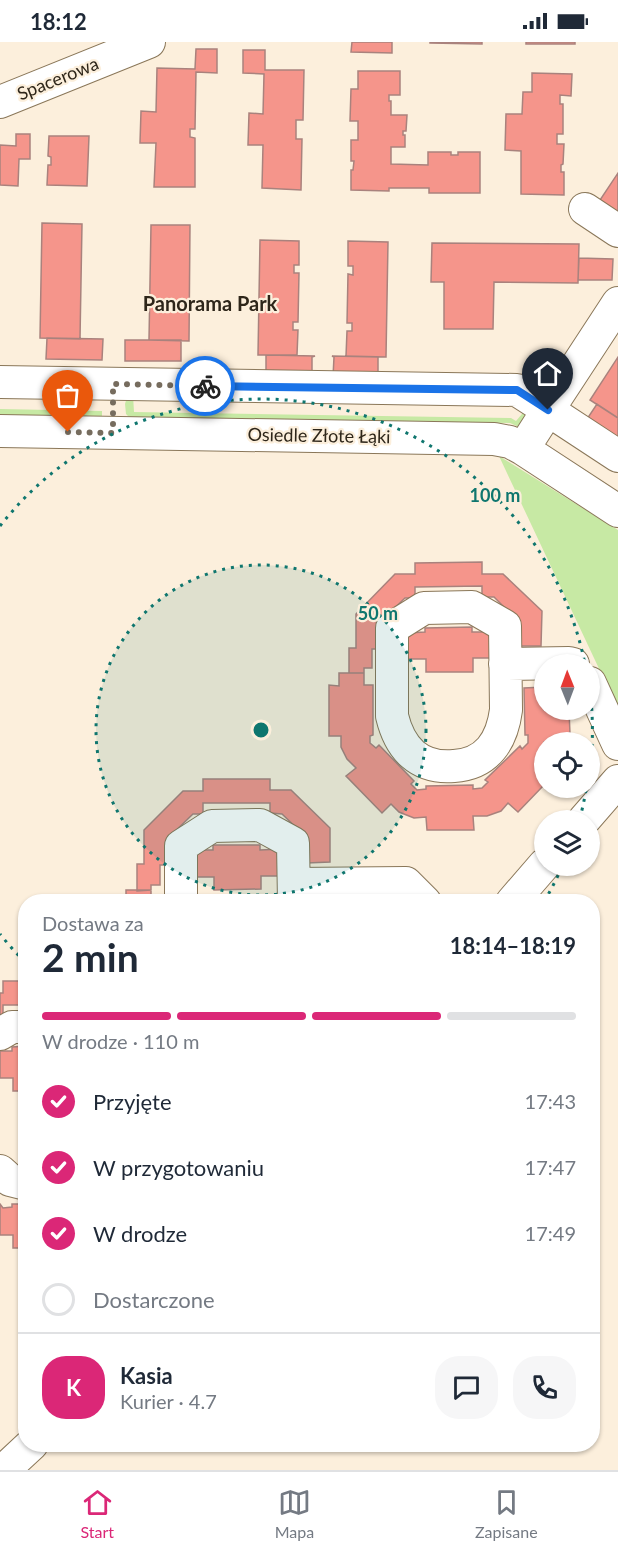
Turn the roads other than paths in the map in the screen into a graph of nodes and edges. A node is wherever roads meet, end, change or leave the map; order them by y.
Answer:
1 (149, 42) edge
2 (0, 102) edge
3 (585, 209) dead end
4 (618, 231) edge
5 (618, 303) edge
6 (0, 382) edge
7 (113, 384) junction
8 (548, 410) junction
9 (0, 431) edge
10 (113, 433) junction
11 (523, 449) junction
12 (618, 456) edge
13 (618, 511) edge
14 (506, 664) junction
15 (534, 664) edge
16 (600, 704) edge
17 (618, 744) edge
18 (618, 782) edge
19 (593, 810) edge
20 (534, 876) edge
21 (294, 893) edge
22 (181, 894) edge
23 (417, 894) edge
24 (519, 894) edge
25 (18, 1027) edge
26 (0, 1034) edge
27 (0, 1171) edge
28 (18, 1182) edge
29 (23, 1452) edge
30 (3, 1470) edge

1 - 2 street, Spacerowa
3 - 4 street
5 - 8 street
6 - 7 street
7 - 8 street
7 - 10 street
8 - 11 street
8 - 12 street
9 - 10 street, Osiedle Złote Łąki
10 - 11 street, Osiedle Złote Łąki
11 - 13 street, Osiedle Złote Łąki
14 - 14 street
14 - 15 street
16 - 17 street
18 - 19 street
20 - 24 street
21 - 22 street
21 - 23 street
25 - 26 street
27 - 28 street
29 - 30 street

